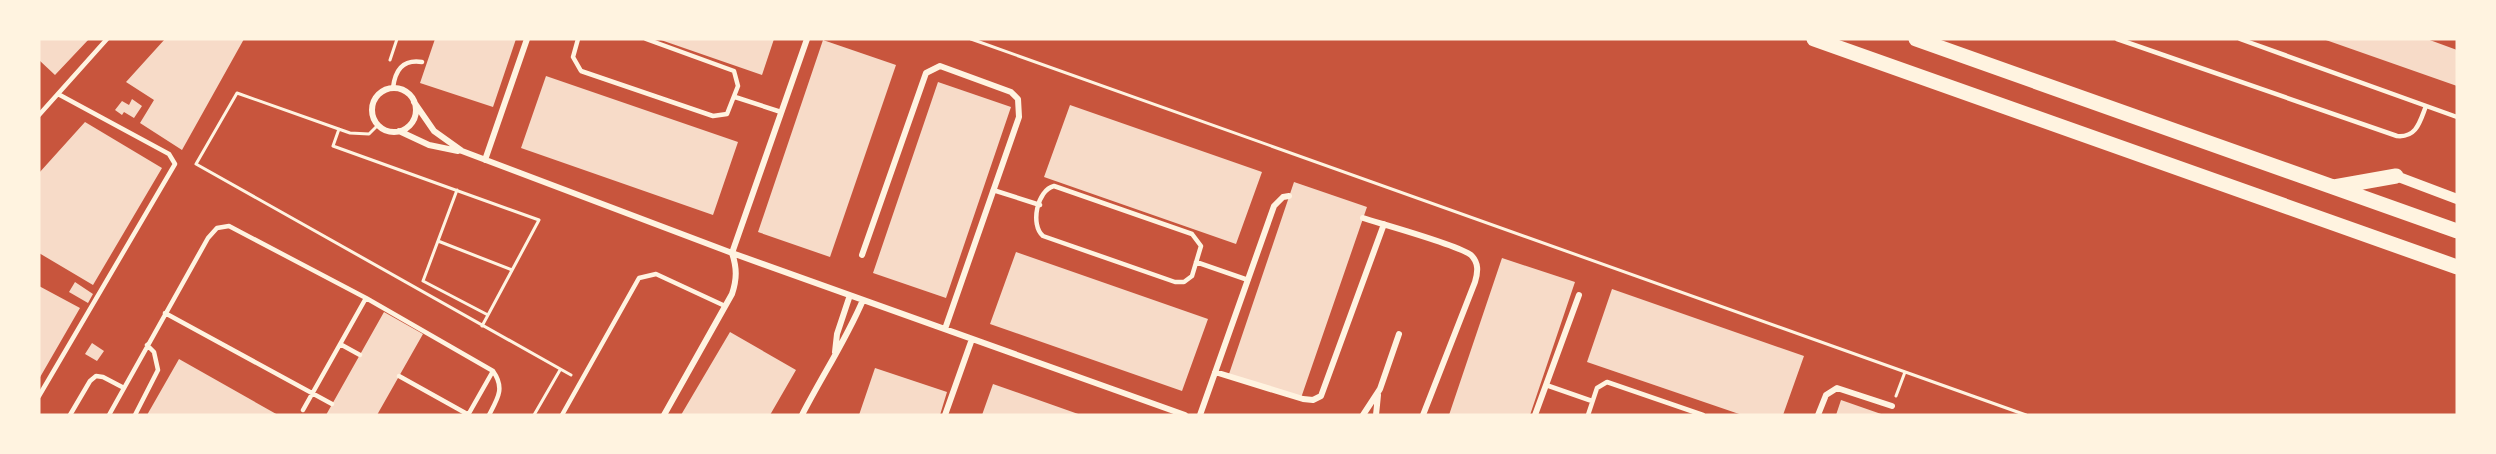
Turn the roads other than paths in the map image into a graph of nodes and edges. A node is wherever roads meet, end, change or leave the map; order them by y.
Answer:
1 (107, 39) edge
2 (527, 39) edge
3 (577, 39) edge
4 (646, 39) edge
5 (807, 39) edge
6 (1814, 39) edge
7 (1916, 39) edge
8 (2117, 39) edge
9 (2240, 39) edge
10 (422, 62) dead end
11 (393, 88) junction
12 (58, 94) junction
13 (735, 97) junction
14 (414, 102) junction
15 (2426, 106) junction
16 (781, 112) junction
17 (39, 115) edge
18 (2457, 117) edge
19 (399, 131) junction
20 (462, 151) junction
21 (485, 160) junction
22 (2396, 176) joint
23 (2333, 187) junction
24 (993, 190) junction
25 (2457, 192) edge
26 (2445, 194) junction
27 (1289, 196) dead end
28 (2457, 199) edge
29 (1040, 205) junction
30 (1363, 218) dead end
31 (1384, 224) junction
32 (2457, 231) edge
33 (732, 253) junction
34 (862, 255) dead end
35 (1196, 262) junction
36 (2457, 267) edge
37 (1248, 280) junction
38 (1579, 295) dead end
39 (850, 296) junction
40 (366, 298) junction
41 (863, 300) junction
42 (725, 306) junction
43 (165, 313) junction
44 (945, 329) junction
45 (1399, 334) dead end
46 (972, 339) junction
47 (340, 344) junction
48 (147, 345) junction
49 (835, 352) junction
50 (360, 355) dead end
51 (493, 371) junction
52 (1215, 372) junction
53 (399, 376) dead end
54 (1546, 386) junction
55 (124, 388) junction
56 (1380, 389) junction
57 (313, 393) junction
58 (39, 396) edge
59 (1592, 401) junction
60 (332, 404) dead end
61 (1892, 406) road end
62 (303, 410) dead end
63 (70, 415) edge
64 (109, 415) edge
65 (135, 415) edge
66 (469, 415) edge
67 (489, 415) edge
68 (562, 415) edge
69 (664, 415) edge
70 (802, 415) edge
71 (945, 415) edge
72 (1185, 415) edge
73 (1200, 415) edge
74 (1364, 415) edge
75 (1376, 415) edge
76 (1423, 415) edge
77 (1535, 415) edge
78 (1588, 415) edge
79 (1703, 415) edge
80 (1818, 415) edge

1 - 12 lane
2 - 21 street
3 - 13 lane
4 - 13 lane
5 - 16 street
6 - 36 highway
7 - 23 highway
8 - 15 lane
9 - 15 lane
10 - 11 lane
11 - 14 street
11 - 19 street
12 - 17 lane
12 - 58 lane
13 - 16 lane
14 - 19 street
14 - 20 street
15 - 18 lane
16 - 33 street
19 - 20 street
20 - 21 street
21 - 33 street
22 - 23 highway
22 - 26 street
23 - 32 highway
24 - 29 lane
24 - 34 street
24 - 44 street
25 - 26 street
26 - 28 street
27 - 37 street
29 - 35 lane
29 - 35 lane
30 - 31 street
31 - 52 street
31 - 76 street
33 - 39 street
33 - 42 street
35 - 37 lane
37 - 52 street
38 - 54 street
39 - 41 street
39 - 49 street
40 - 43 lane
40 - 47 lane
40 - 51 lane
41 - 44 street
41 - 49 street
42 - 68 lane
42 - 69 street
43 - 48 lane
43 - 57 lane
44 - 46 street
45 - 56 street
46 - 71 street
46 - 72 street
47 - 50 lane
47 - 57 lane
48 - 55 lane
48 - 65 lane
49 - 70 street
51 - 66 lane
51 - 67 lane
52 - 73 street
53 - 66 lane
54 - 59 lane
54 - 77 street
55 - 63 lane
55 - 64 lane
56 - 74 street
56 - 75 street
57 - 60 lane
57 - 62 lane
59 - 78 lane
59 - 79 lane
61 - 80 street

